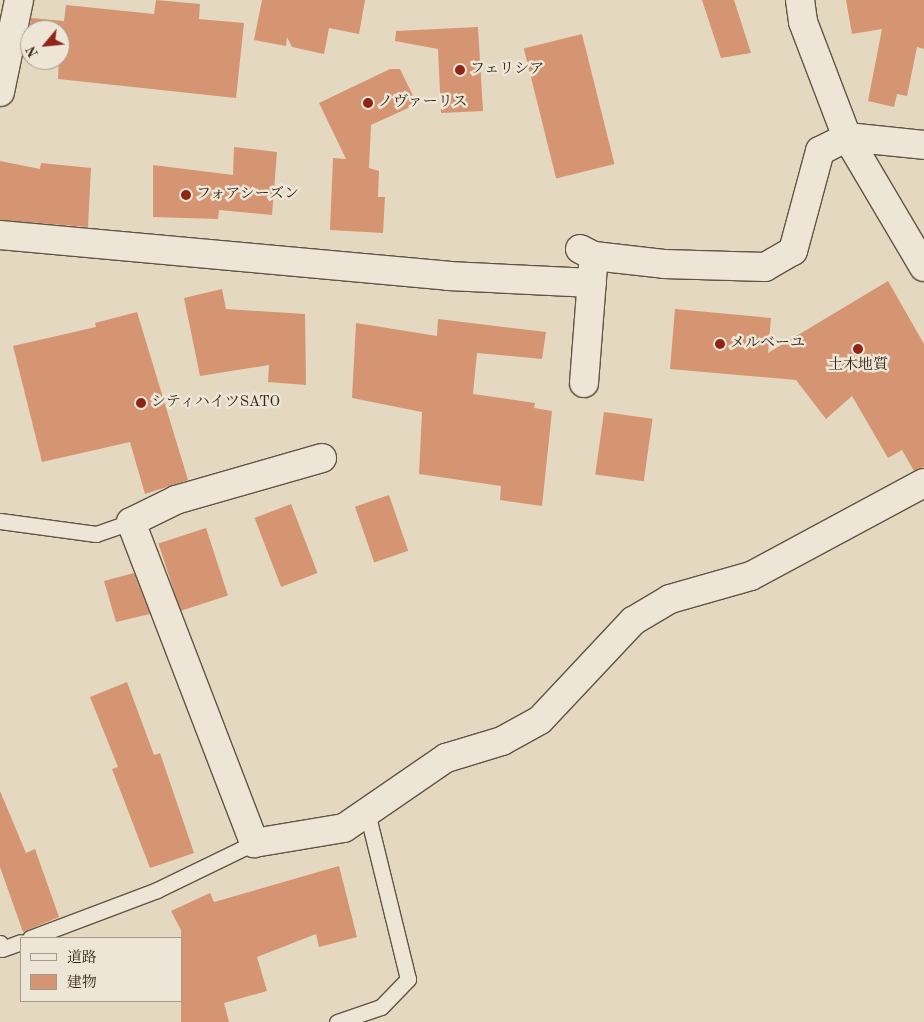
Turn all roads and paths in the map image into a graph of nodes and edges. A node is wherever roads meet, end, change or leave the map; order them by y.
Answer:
1 (19, 0) edge
2 (800, 0) edge
3 (0, 92) edge
4 (847, 137) junction
5 (924, 145) edge
6 (0, 235) edge
7 (924, 267) edge
8 (592, 283) junction
9 (584, 383) dead end
10 (322, 458) dead end
11 (924, 483) edge
12 (0, 521) edge
13 (131, 522) junction
14 (367, 812) junction
15 (254, 843) junction
16 (33, 937) edge
17 (20, 942) edge
18 (0, 944) edge
19 (337, 1022) edge

1 - 3 street
2 - 4 street
4 - 5 street
4 - 7 street
4 - 8 street
6 - 8 street
8 - 9 street
10 - 13 street
11 - 14 street
12 - 13 lane
13 - 15 street
14 - 15 street
14 - 19 lane
15 - 16 lane
17 - 18 lane

